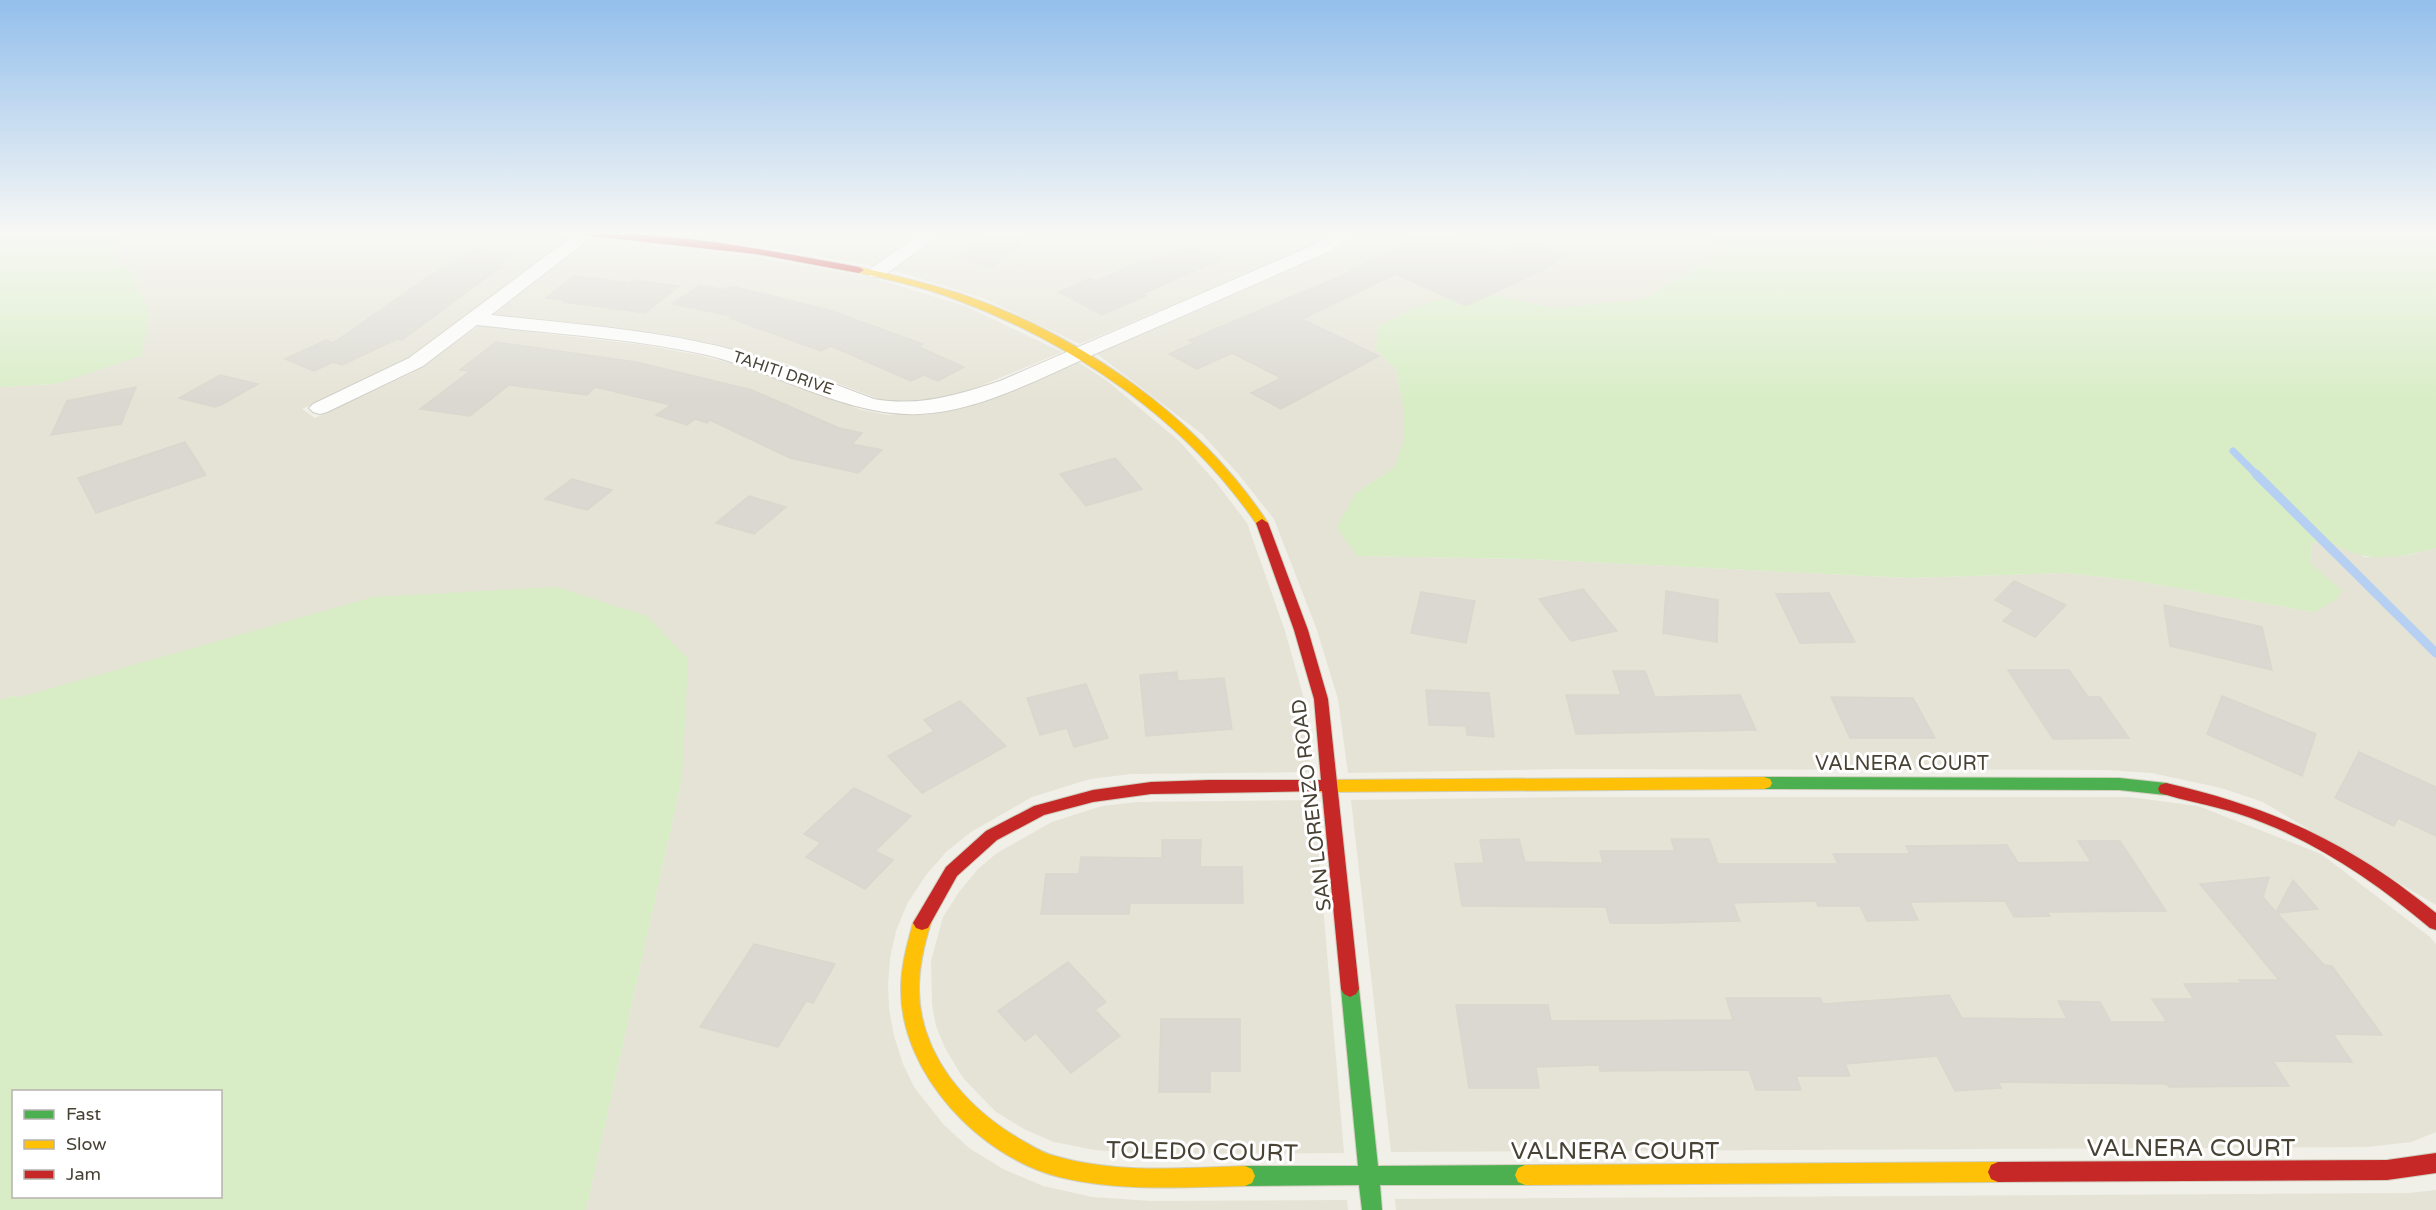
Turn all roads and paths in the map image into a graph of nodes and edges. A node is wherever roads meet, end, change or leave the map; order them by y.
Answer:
1 (516, 288) edge
2 (933, 288) edge
3 (1229, 288) edge
4 (475, 320) junction
5 (1080, 353) junction
6 (320, 408) dead end
7 (1332, 786) junction
8 (2436, 923) edge
9 (2436, 1163) edge
10 (1370, 1176) junction
11 (1372, 1210) edge

1 - 4 street
2 - 5 street, SAN LORENZO ROAD
3 - 5 street, TAHITI DRIVE
4 - 5 street, TAHITI DRIVE
4 - 6 street
5 - 7 street, SAN LORENZO ROAD
7 - 8 street, VALNERA COURT
7 - 10 street, SAN LORENZO ROAD
7 - 10 street, TOLEDO COURT
9 - 10 street, VALNERA COURT
10 - 11 street, SAN LORENZO ROAD

